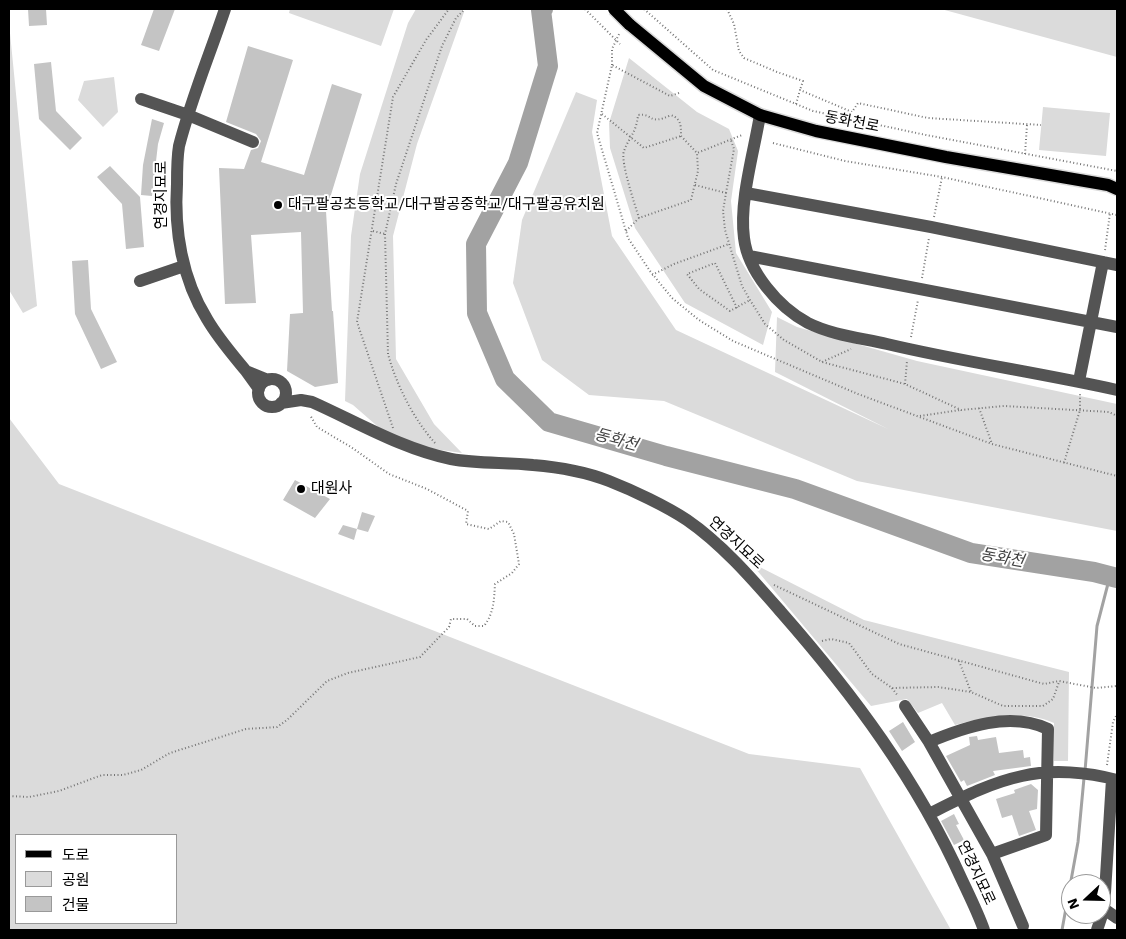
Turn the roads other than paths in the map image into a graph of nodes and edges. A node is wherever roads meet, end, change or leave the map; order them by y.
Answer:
1 (226, 9) edge
2 (614, 9) edge
3 (142, 99) dead end
4 (188, 115) junction
5 (760, 115) junction
6 (253, 142) dead end
7 (1117, 189) edge
8 (746, 193) junction
9 (750, 256) junction
10 (1103, 262) junction
11 (1117, 265) edge
12 (184, 266) junction
13 (140, 281) dead end
14 (1090, 322) junction
15 (1117, 327) edge
16 (246, 370) junction
17 (268, 380) junction
18 (1080, 386) junction
19 (259, 389) junction
20 (285, 390) junction
21 (1117, 390) edge
22 (281, 403) junction
23 (305, 405) junction
24 (905, 706) dead end
25 (928, 742) junction
26 (1052, 772) junction
27 (1109, 778) edge
28 (961, 798) junction
29 (929, 814) junction
30 (1113, 846) edge
31 (992, 854) junction
32 (1109, 874) edge
33 (1023, 926) dead end
34 (984, 930) edge

1 - 4 street, 연경지묘로
2 - 5 main road, 동화천로, bridge
3 - 4 street
4 - 6 street
4 - 12 street, 연경지묘로
5 - 7 main road, 동화천로
5 - 8 street
8 - 9 street
8 - 10 street
9 - 14 street
9 - 18 street
10 - 11 street
10 - 14 street
12 - 13 street
12 - 16 street, 연경지묘로
14 - 15 street
14 - 18 street
16 - 17 street
16 - 19 street, 연경지묘로
17 - 19 street
17 - 20 street
18 - 21 street
19 - 22 street
20 - 22 street
20 - 23 street
22 - 23 street
23 - 29 street, 연경지묘로
24 - 25 street
25 - 26 street
25 - 28 street
26 - 27 street
26 - 28 street
26 - 31 street
27 - 30 street
28 - 29 street
28 - 31 street
29 - 34 street, 연경지묘로
30 - 32 street
31 - 33 street

